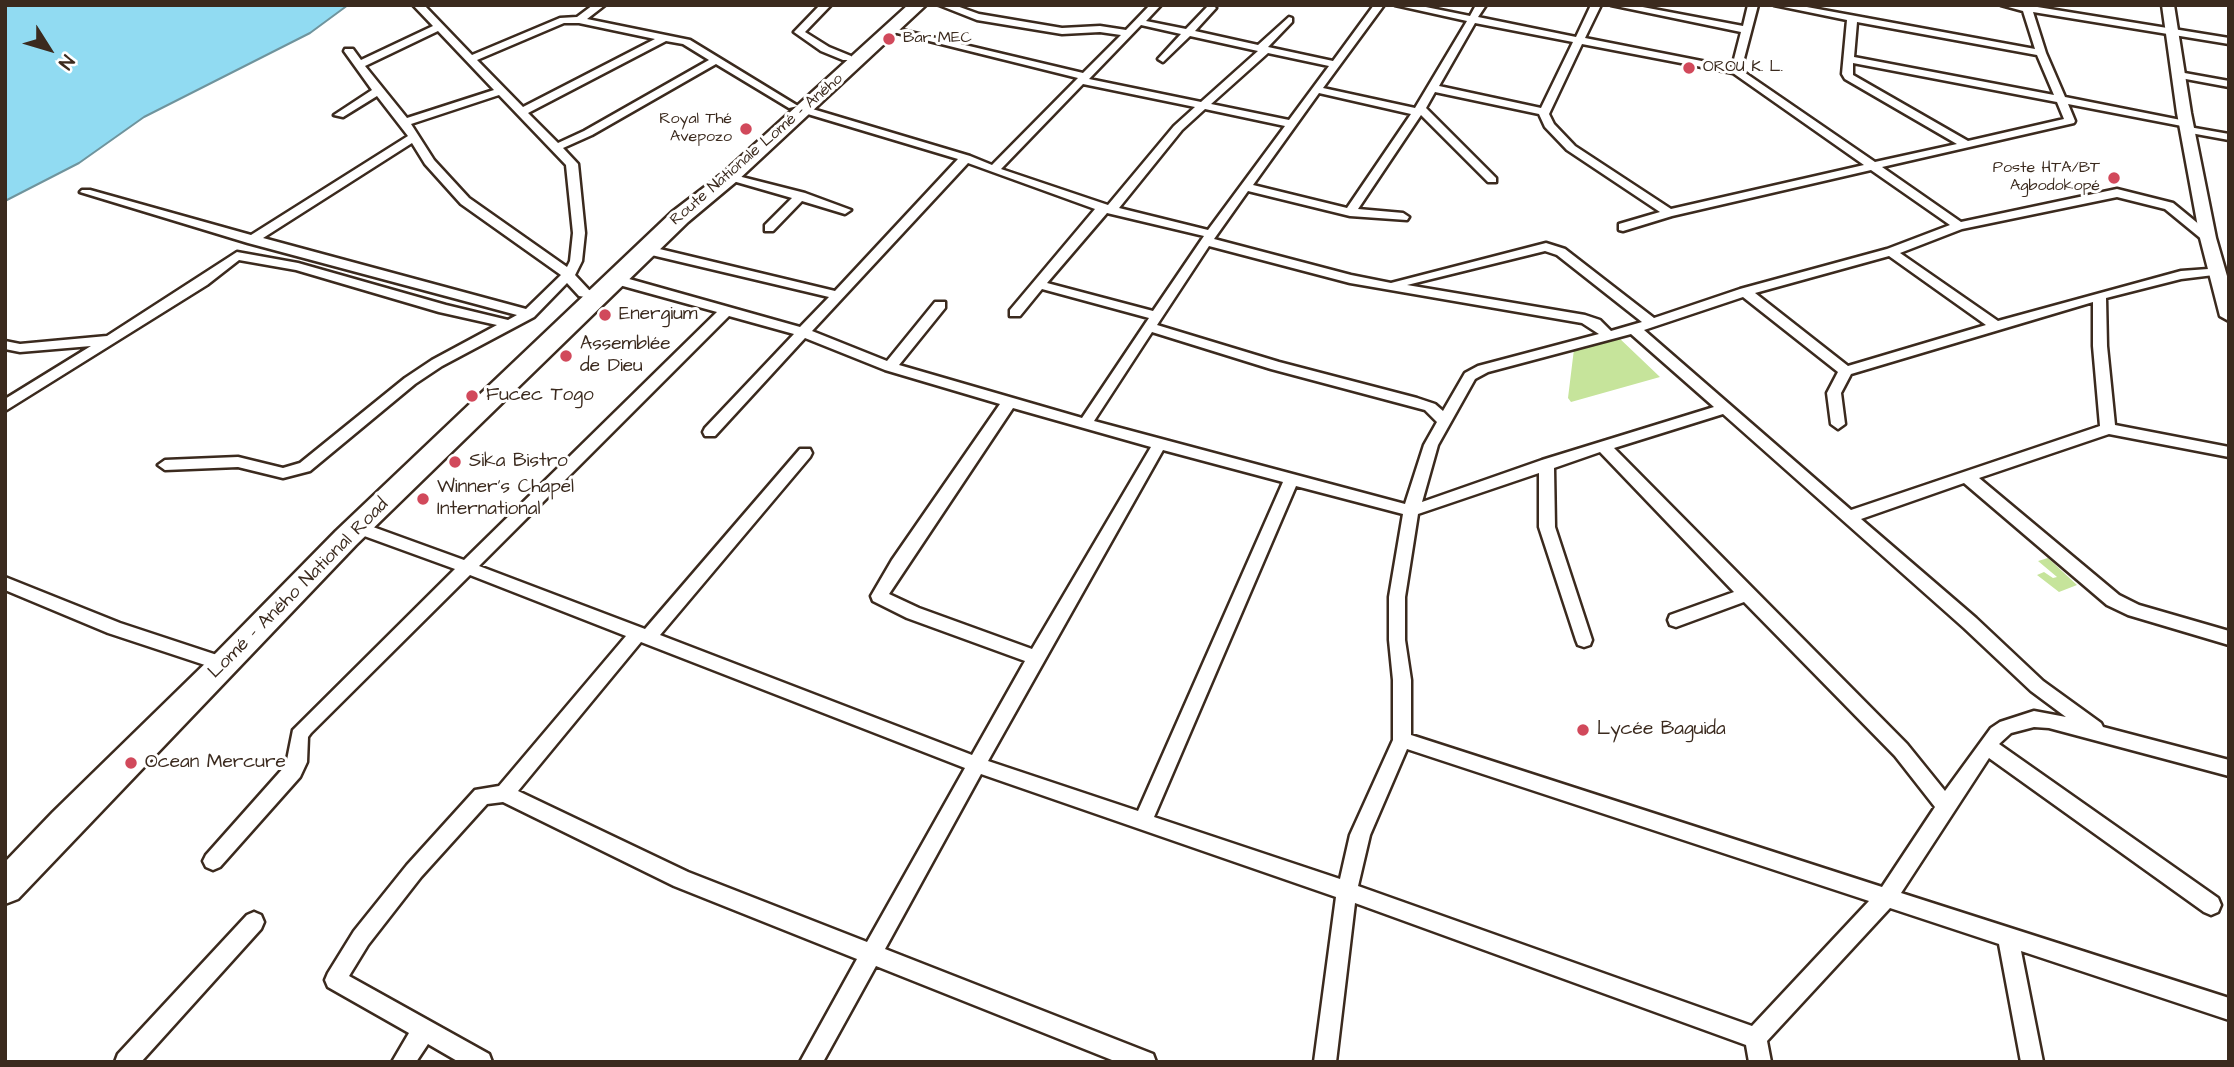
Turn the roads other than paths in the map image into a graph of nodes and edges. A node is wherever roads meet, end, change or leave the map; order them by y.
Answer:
1 (418, 5) edge
2 (600, 5) edge
3 (826, 5) edge
4 (905, 5) edge
5 (918, 5) edge
6 (944, 5) edge
7 (1156, 5) edge
8 (1379, 5) edge
9 (1400, 5) edge
10 (1481, 5) edge
11 (1596, 5) edge
12 (1616, 5) edge
13 (1753, 5) edge
14 (1779, 5) edge
15 (2006, 5) edge
16 (2168, 5) edge
17 (1211, 8) dead end
18 (2027, 9) junction
19 (1671, 10) edge
20 (1852, 19) junction
21 (579, 20) junction
22 (1289, 20) dead end
23 (1472, 20) junction
24 (1139, 22) junction
25 (438, 27) junction
26 (892, 29) junction
27 (1747, 30) junction
28 (2171, 31) junction
29 (1187, 32) junction
30 (1128, 33) junction
31 (666, 37) junction
32 (1578, 41) junction
33 (2229, 41) edge
34 (1263, 49) junction
35 (349, 51) dead end
36 (2041, 52) junction
37 (847, 58) junction
38 (1163, 59) dead end
39 (1848, 59) junction
40 (470, 60) junction
41 (714, 61) junction
42 (359, 65) junction
43 (1337, 65) junction
44 (1736, 71) junction
45 (2179, 75) junction
46 (1084, 79) junction
47 (2229, 84) edge
48 (1433, 88) junction
49 (1318, 90) junction
50 (378, 91) junction
51 (501, 91) junction
52 (2061, 100) junction
53 (1203, 105) junction
54 (799, 108) junction
55 (1419, 110) junction
56 (521, 111) junction
57 (1544, 112) junction
58 (339, 115) dead end
59 (405, 121) junction
60 (1293, 124) junction
61 (2188, 127) junction
62 (414, 137) junction
63 (2229, 137) edge
64 (1967, 145) junction
65 (557, 147) junction
66 (966, 158) junction
67 (1874, 166) junction
68 (994, 169) junction
69 (730, 177) junction
70 (1492, 180) dead end
71 (1245, 187) junction
72 (86, 192) dead end
73 (801, 196) junction
74 (1107, 209) junction
75 (845, 210) dead end
76 (1350, 212) junction
77 (1669, 213) junction
78 (1403, 217) dead end
79 (1959, 226) junction
80 (1623, 227) dead end
81 (768, 228) dead end
82 (1209, 237) junction
83 (2208, 238) junction
84 (252, 240) junction
85 (647, 250) junction
86 (1891, 252) junction
87 (2218, 271) junction
88 (569, 274) junction
89 (1038, 284) junction
90 (1394, 285) junction
91 (1745, 292) junction
92 (593, 294) junction
93 (837, 295) junction
94 (2099, 296) junction
95 (940, 305) dead end
96 (727, 310) junction
97 (1015, 313) dead end
98 (2229, 316) edge
99 (1153, 321) junction
100 (1652, 323) junction
101 (509, 324) junction
102 (535, 324) junction
103 (1996, 326) junction
104 (1634, 329) junction
105 (802, 332) junction
106 (1608, 335) junction
107 (110, 340) junction
108 (5, 345) edge
109 (890, 367) junction
110 (1846, 371) junction
111 (1010, 401) junction
112 (5, 406) edge
113 (1724, 409) junction
114 (1444, 421) junction
115 (1085, 424) junction
116 (1838, 424) dead end
117 (2108, 429) junction
118 (710, 432) dead end
119 (1159, 444) junction
120 (1603, 446) junction
121 (2229, 452) edge
122 (805, 453) dead end
123 (1547, 464) junction
124 (165, 465) dead end
125 (1967, 477) junction
126 (1291, 481) junction
127 (1411, 511) junction
128 (1848, 517) junction
129 (352, 525) junction
130 (466, 567) junction
131 (5, 583) edge
132 (1746, 594) junction
133 (1676, 620) dead end
134 (643, 635) junction
135 (2229, 638) edge
136 (1584, 640) dead end
137 (1036, 657) junction
138 (211, 660) junction
139 (2108, 738) junction
140 (1402, 740) junction
141 (1987, 746) junction
142 (977, 765) junction
143 (2229, 768) edge
144 (504, 794) junction
145 (1945, 806) junction
146 (1143, 821) junction
147 (213, 861) dead end
148 (5, 866) edge
149 (5, 887) edge
150 (1347, 891) junction
151 (1885, 899) junction
152 (2211, 905) dead end
153 (254, 922) dead end
154 (2008, 938) junction
155 (873, 953) junction
156 (2229, 1009) edge
157 (424, 1030) junction
158 (1755, 1038) junction
159 (125, 1062) edge
160 (403, 1062) edge
161 (481, 1062) edge
162 (811, 1062) edge
163 (1145, 1062) edge
164 (1325, 1062) edge
165 (1760, 1062) edge
166 (2032, 1062) edge

1 - 25 street
2 - 21 street
3 - 37 street
4 - 37 highway, Route Nationale Lomé - Aného
5 - 26 highway, Route Nationale Lomé - Aného
6 - 30 street
7 - 24 street
8 - 43 street
9 - 23 street
10 - 23 street
11 - 32 street
12 - 19 street
13 - 27 street
14 - 20 street
15 - 18 street
16 - 28 street
17 - 29 street
18 - 28 street
18 - 36 street
19 - 27 street
20 - 36 street
20 - 39 street
21 - 31 street
21 - 40 street
22 - 34 street
23 - 32 street
23 - 48 street
24 - 29 street
24 - 30 street
25 - 40 street
25 - 42 street
26 - 46 street
26 - 54 highway, Route Nationale Lomé - Aného
27 - 44 street
28 - 33 street
28 - 45 street
29 - 34 street
29 - 38 street
30 - 46 street
31 - 41 street
31 - 56 street
32 - 44 street
32 - 57 street
34 - 43 street
34 - 53 street
35 - 42 street
36 - 52 street
37 - 54 highway, Route Nationale Lomé - Aného
39 - 52 street
39 - 64 street
40 - 51 street
41 - 54 street
41 - 65 street
42 - 50 street
43 - 49 street
44 - 67 street
45 - 47 street
45 - 61 street
46 - 53 street
46 - 68 street
48 - 55 street
48 - 57 street
49 - 55 street
49 - 60 street
50 - 58 street
50 - 59 street
51 - 56 street
51 - 59 street
52 - 61 street
52 - 64 street
53 - 60 street
53 - 74 street
54 - 66 street
54 - 69 highway, Route Nationale Lomé - Aného
54 - 92 highway, Route Nationale Lomé - Aného
55 - 70 street
55 - 76 street
56 - 65 street
57 - 77 street
59 - 62 street
60 - 71 street
61 - 63 street
61 - 83 street
62 - 84 street
62 - 88 street
64 - 67 street
65 - 88 street
66 - 68 street
66 - 93 street
67 - 77 street
67 - 79 street
68 - 74 street
69 - 73 street
69 - 85 highway, Route Nationale Lomé - Aného
71 - 76 street
71 - 82 street
72 - 84 street
73 - 75 street
73 - 81 street
74 - 82 street
74 - 89 street
76 - 78 street
77 - 80 street
79 - 83 street
79 - 86 street
82 - 90 street
82 - 99 street
83 - 87 street
84 - 102 street
85 - 92 highway, Route Nationale Lomé - Aného
85 - 93 street
86 - 91 street
86 - 103 street
87 - 94 street
87 - 98 street
88 - 92 street
88 - 102 street
89 - 97 street
89 - 99 street
90 - 100 street
90 - 106 street
91 - 100 street
91 - 110 street
92 - 96 street
92 - 102 highway
92 - 129 highway, Lomé - Aného National Road
93 - 105 street
94 - 103 street
94 - 117 street
95 - 109 street
96 - 105 street
96 - 130 street
99 - 114 street
99 - 115 street
100 - 104 street
101 - 102 street
101 - 107 street
101 - 124 street
102 - 129 highway
103 - 110 street
104 - 106 street
104 - 113 street
105 - 109 street
105 - 118 street
106 - 114 street
107 - 108 street
107 - 112 street
109 - 111 street
110 - 116 street
111 - 115 street
111 - 137 street
113 - 120 street
113 - 128 street
114 - 127 street
115 - 119 street
117 - 121 street
117 - 125 street
119 - 126 street
119 - 137 street
120 - 123 street
120 - 132 street
122 - 134 street
123 - 127 street
123 - 136 street
125 - 128 street
125 - 135 street
126 - 127 street
126 - 146 street
127 - 140 street
128 - 139 street
129 - 130 street
129 - 138 highway
129 - 149 highway, Lomé - Aného National Road
130 - 134 street
130 - 147 street
131 - 138 street
132 - 133 street
132 - 145 street
134 - 142 street
134 - 144 street
137 - 142 street
138 - 148 highway
139 - 141 street
139 - 143 street
140 - 150 street
140 - 151 street
141 - 145 street
141 - 152 street
142 - 146 street
142 - 155 street
144 - 155 street
144 - 157 street
145 - 151 street
146 - 150 street
150 - 158 street
150 - 164 street
151 - 154 street
151 - 158 street
153 - 159 street
154 - 156 street
154 - 166 street
155 - 162 street
155 - 163 street
157 - 160 street
157 - 161 street
158 - 165 street

